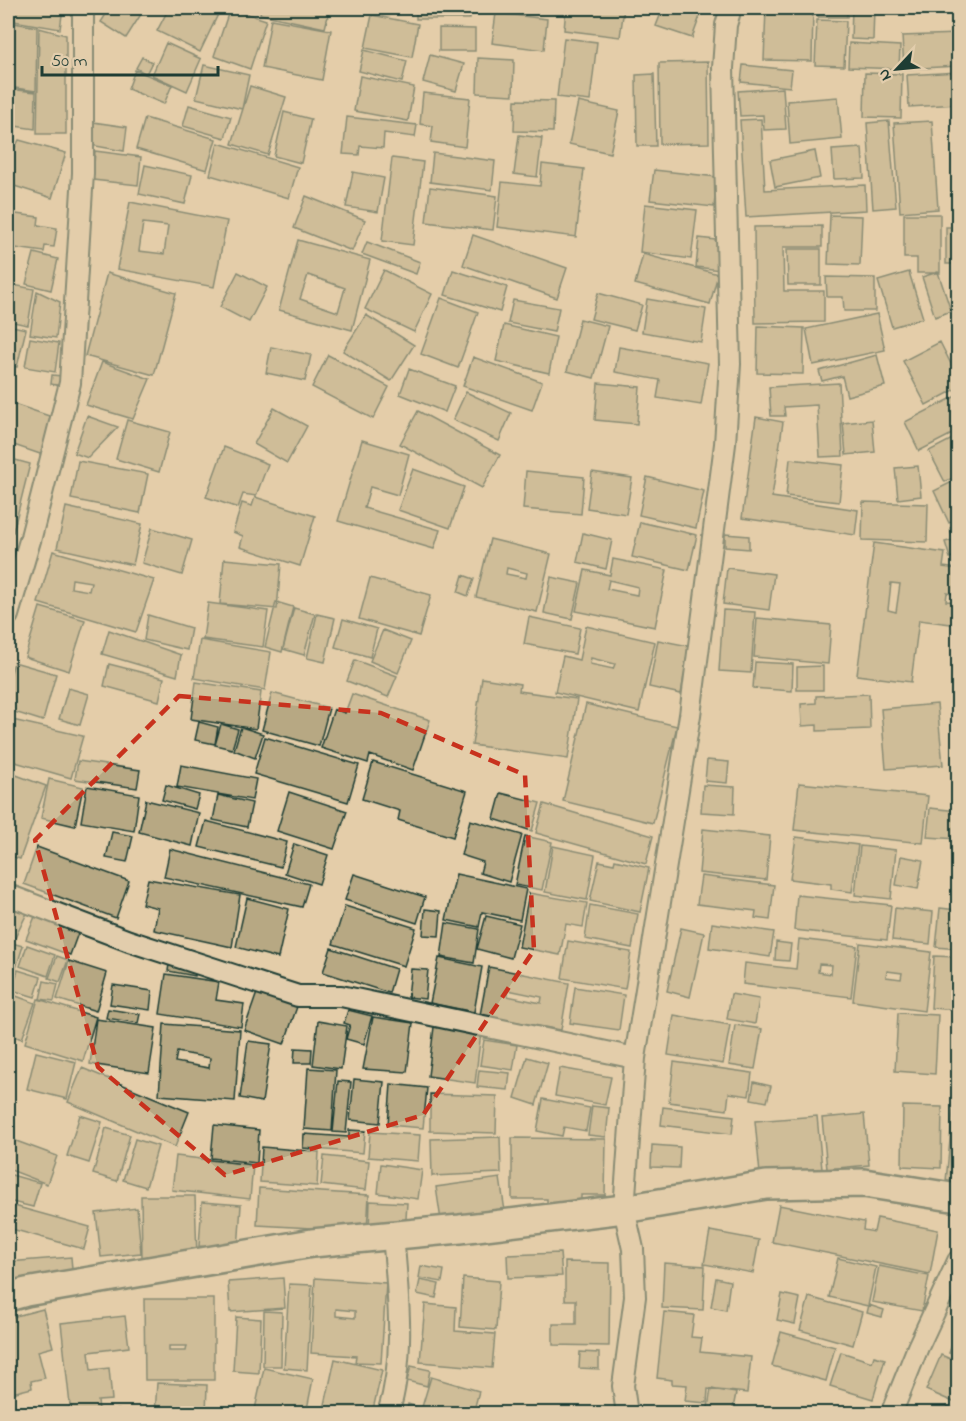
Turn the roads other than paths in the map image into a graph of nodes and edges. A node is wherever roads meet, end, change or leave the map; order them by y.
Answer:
1 (83, 8) edge
2 (731, 8) edge
3 (8, 615) edge
4 (8, 895) edge
5 (635, 1058) junction
6 (958, 1198) edge
7 (624, 1209) junction
8 (393, 1235) junction
9 (958, 1262) edge
10 (8, 1297) edge
11 (388, 1413) edge
12 (627, 1413) edge
13 (891, 1413) edge

1 - 3 street
2 - 5 street
4 - 5 street
5 - 7 street
6 - 7 street
7 - 8 street
7 - 12 street
8 - 10 street
8 - 11 street
9 - 13 street

